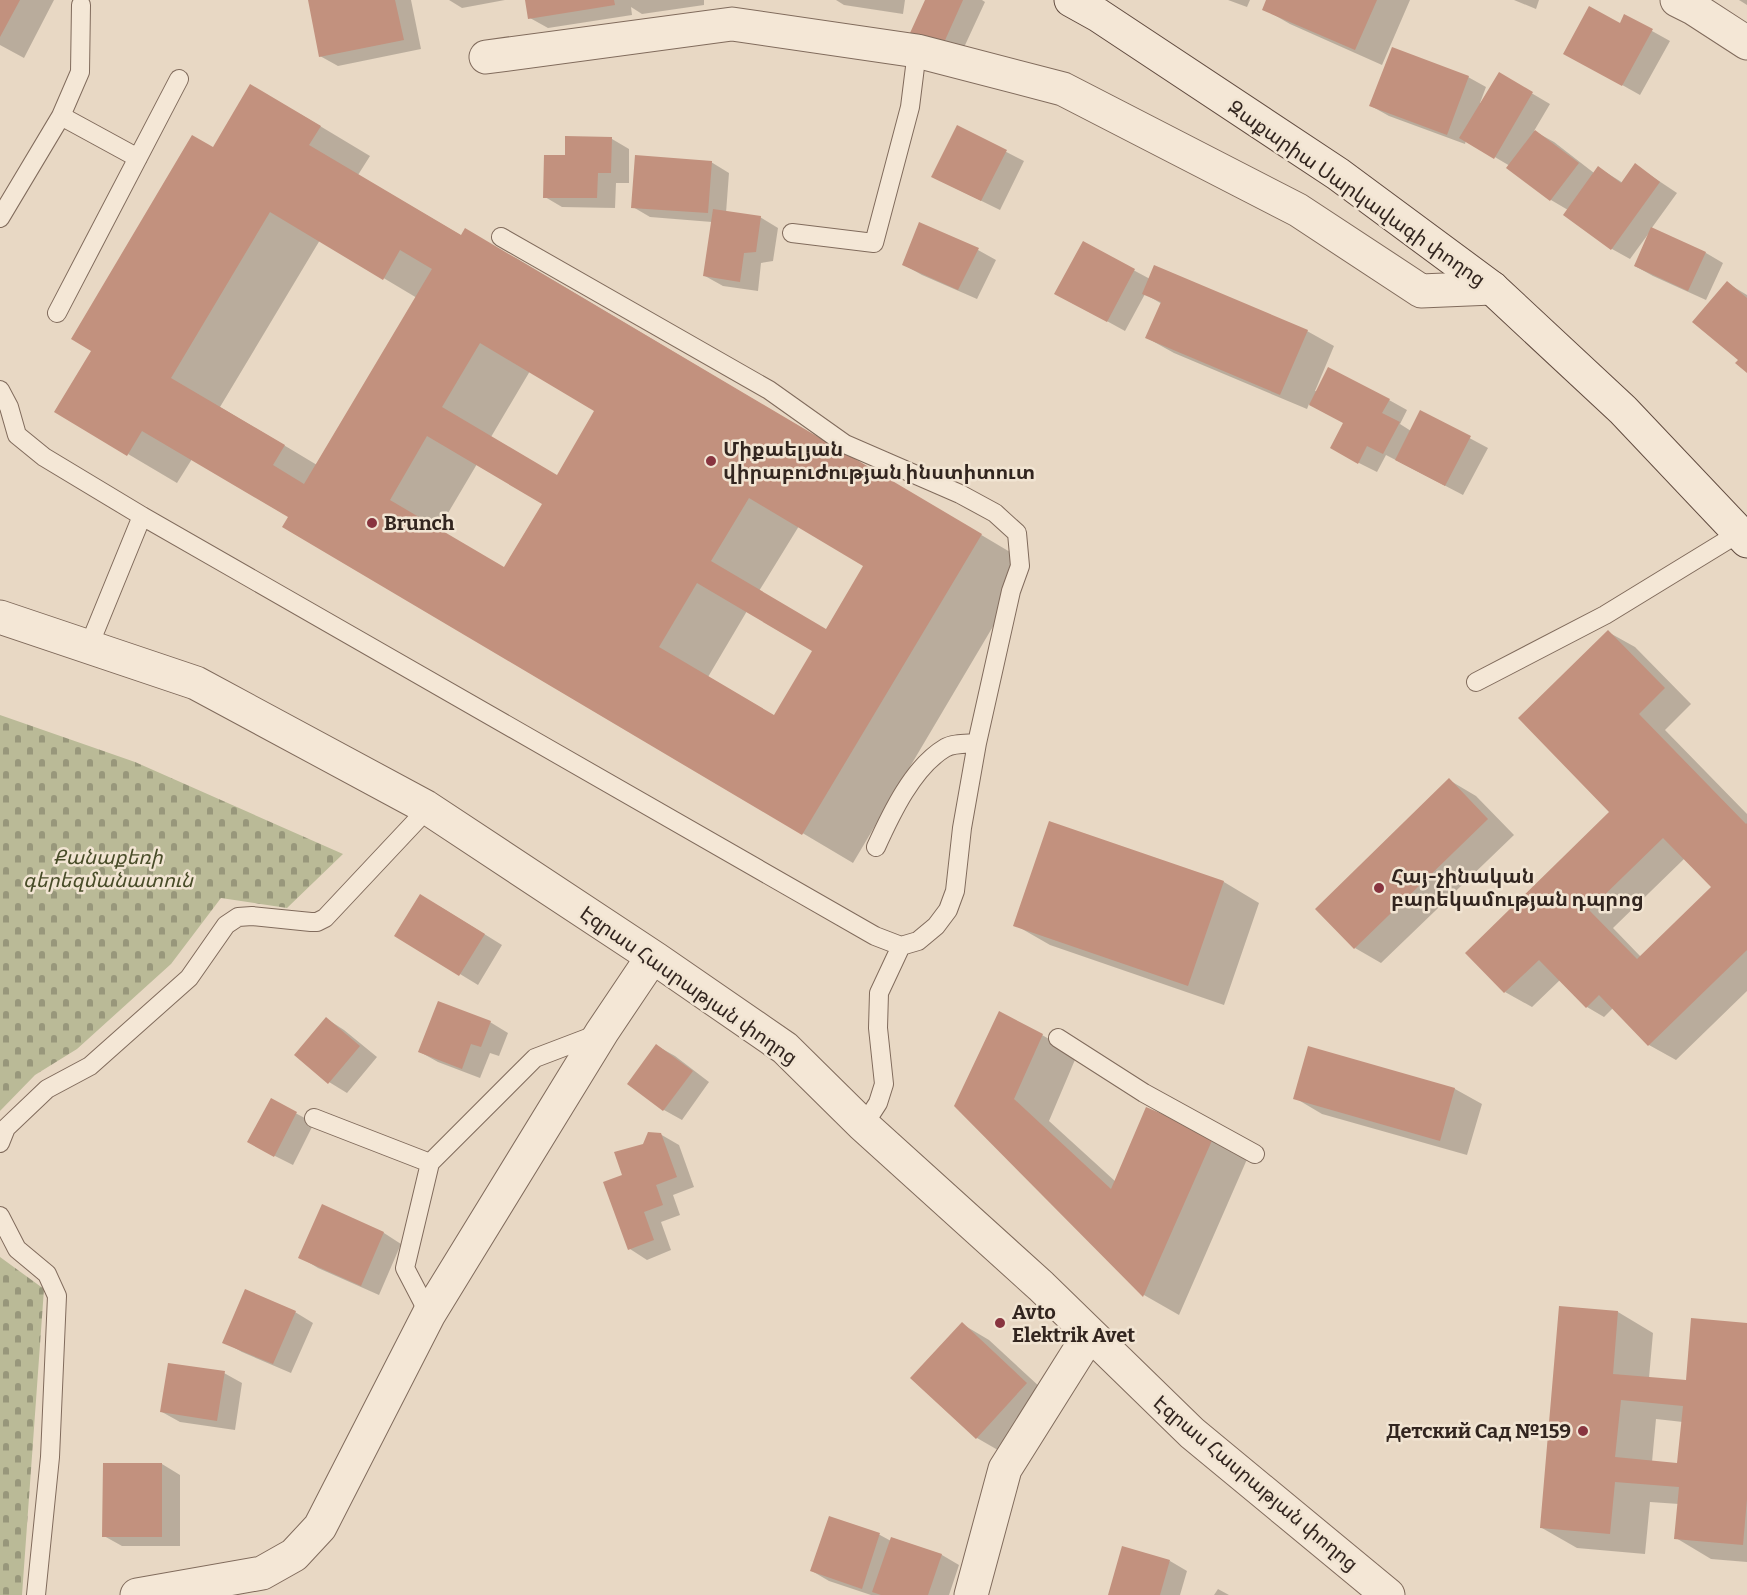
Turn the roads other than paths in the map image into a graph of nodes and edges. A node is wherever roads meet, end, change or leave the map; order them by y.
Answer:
1 (1071, 0) edge
2 (1677, 0) edge
3 (81, 5) dead end
4 (1747, 43) edge
5 (917, 51) junction
6 (486, 57) dead end
7 (179, 79) dead end
8 (61, 116) junction
9 (138, 158) junction
10 (0, 218) edge
11 (792, 233) dead end
12 (501, 237) dead end
13 (1492, 288) junction
14 (57, 313) dead end
15 (0, 390) edge
16 (142, 516) junction
17 (1743, 537) edge
18 (0, 617) edge
19 (0, 633) edge
20 (86, 653) junction
21 (1476, 682) dead end
22 (978, 742) junction
23 (417, 820) junction
24 (876, 847) dead end
25 (901, 946) junction
26 (645, 968) junction
27 (602, 1032) junction
28 (1058, 1038) dead end
29 (314, 1118) dead end
30 (860, 1132) junction
31 (0, 1143) edge
32 (1255, 1154) dead end
33 (430, 1163) junction
34 (0, 1216) edge
35 (429, 1314) junction
36 (1082, 1348) junction
37 (36, 1595) edge
38 (137, 1595) edge
39 (971, 1595) edge
40 (1365, 1595) edge
41 (1388, 1595) edge

1 - 13 street, Զաքարիա Սարկավագի փողոց
2 - 4 street
3 - 8 lane
5 - 6 street
5 - 11 lane
5 - 13 street
7 - 9 lane
8 - 9 lane
8 - 10 lane
9 - 14 lane
12 - 22 lane
13 - 17 street, Զաքարիա Սարկավագի փողոց
15 - 16 lane
16 - 20 lane
16 - 25 lane
17 - 21 lane
18 - 20 street, Էզրաս Հասրաթյան փողոց
19 - 20 street, Էզրաս Հասրաթյան փողոց
20 - 23 street, Էզրաս Հասրաթյան փողոց
20 - 30 street, Էզրաս Հասրաթյան փողոց
22 - 24 lane
22 - 25 lane
23 - 26 street, Էզրաս Հասրաթյան փողոց
23 - 31 lane
25 - 30 lane
26 - 27 street
26 - 30 street, Էզրաս Հասրաթյան փողոց
27 - 33 lane
27 - 35 street
28 - 32 lane
29 - 33 lane
30 - 36 street, Էզրաս Հասրաթյան փողոց
30 - 41 street, Էզրաս Հասրաթյան փողոց
33 - 35 lane
34 - 37 lane
35 - 38 street
36 - 39 street
36 - 40 street, Էզրաս Հասրաթյան փողոց

